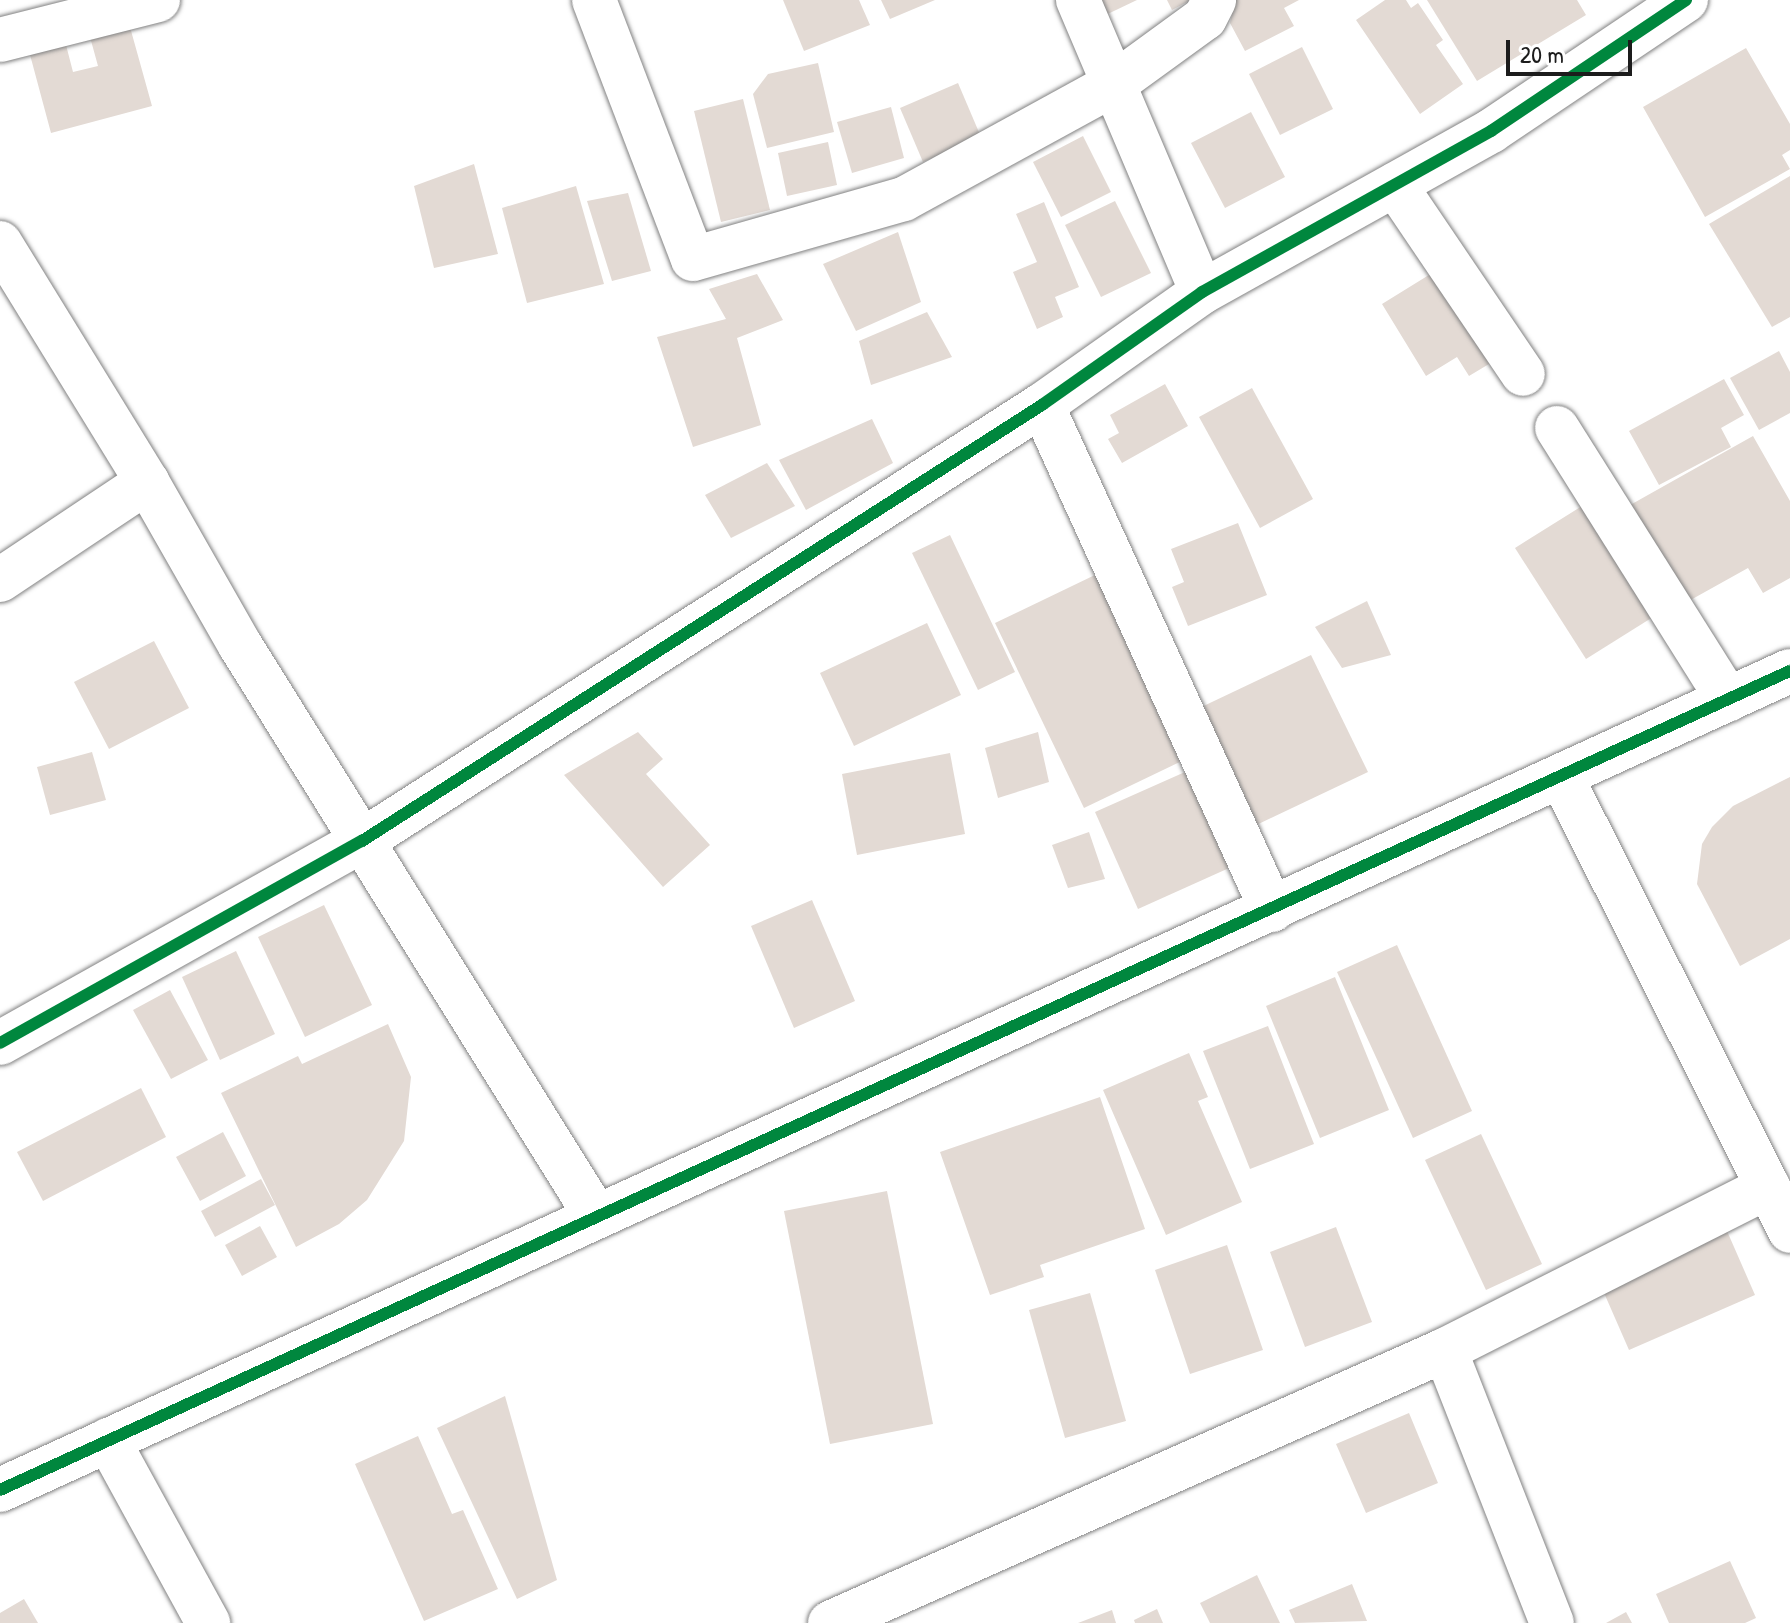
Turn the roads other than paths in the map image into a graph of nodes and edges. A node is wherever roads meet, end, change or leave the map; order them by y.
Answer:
1 (158, 0) edge
2 (594, 0) edge
3 (1078, 0) edge
4 (1214, 0) edge
5 (1686, 0) edge
6 (0, 40) edge
7 (1114, 84) junction
8 (1395, 185) junction
9 (0, 243) edge
10 (1202, 292) junction
11 (1523, 374) dead end
12 (1042, 405) junction
13 (1557, 428) dead end
14 (147, 482) junction
15 (0, 580) edge
16 (1790, 671) edge
17 (1728, 700) junction
18 (1562, 778) junction
19 (362, 841) junction
20 (1272, 910) junction
21 (0, 1043) edge
22 (1768, 1187) junction
23 (596, 1216) junction
24 (1790, 1231) edge
25 (1445, 1350) junction
26 (108, 1440) junction
27 (0, 1490) edge
28 (208, 1623) edge
29 (830, 1623) edge
30 (1552, 1623) edge

1 - 6 street
2 - 7 street
3 - 7 street
4 - 7 street
5 - 8 street
7 - 10 street
8 - 10 street
8 - 11 street
9 - 14 street
10 - 12 street
12 - 19 street
12 - 20 street
13 - 17 street
14 - 15 street
14 - 19 street
16 - 17 street
17 - 18 street
18 - 20 street
18 - 22 street
19 - 21 street
19 - 23 street
20 - 23 street
22 - 24 street
22 - 25 street
23 - 26 street
25 - 29 street
25 - 30 street
26 - 27 street
26 - 28 street

